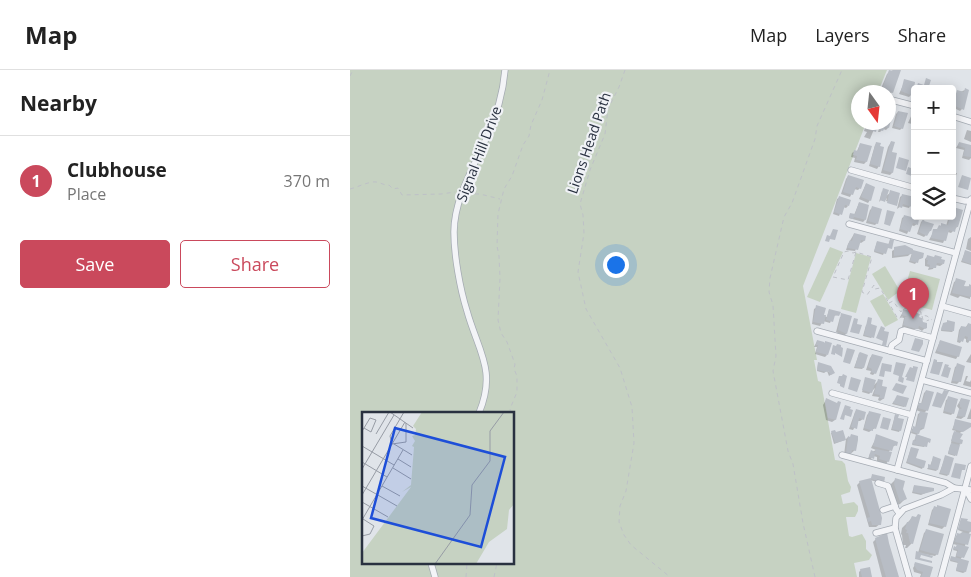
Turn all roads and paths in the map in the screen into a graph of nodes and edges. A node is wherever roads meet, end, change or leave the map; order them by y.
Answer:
1 (353, 70) edge
2 (505, 70) edge
3 (550, 70) edge
4 (625, 70) edge
5 (842, 70) edge
6 (350, 76) edge
7 (896, 101) edge
8 (911, 105) edge
9 (956, 117) edge
10 (971, 122) edge
11 (850, 170) dead end
12 (911, 187) edge
13 (350, 189) edge
14 (462, 193) junction
15 (500, 199) junction
16 (956, 199) edge
17 (970, 202) edge
18 (849, 224) dead end
19 (856, 252) junction
20 (956, 253) junction
21 (889, 303) junction
22 (942, 306) junction
23 (971, 314) edge
24 (923, 315) junction
25 (903, 316) dead end
26 (817, 331) dead end
27 (933, 338) junction
28 (890, 351) junction
29 (927, 361) junction
30 (922, 380) junction
31 (832, 393) dead end
32 (971, 393) edge
33 (479, 412) edge
34 (511, 412) edge
35 (912, 415) junction
36 (842, 455) dead end
37 (971, 466) edge
38 (897, 470) junction
39 (878, 483) dead end
40 (954, 488) junction
41 (968, 489) edge
42 (971, 499) edge
43 (895, 506) junction
44 (883, 510) dead end
45 (899, 513) junction
46 (895, 528) junction
47 (876, 533) dead end
48 (431, 564) edge
49 (467, 564) edge
50 (497, 564) edge
51 (435, 577) edge
52 (466, 577) edge
53 (494, 577) edge
54 (670, 577) edge
55 (815, 577) edge
56 (909, 577) edge
57 (941, 577) edge

1 - 6 path
2 - 14 street, Signal Hill Drive
3 - 15 path
4 - 54 path, Lions Head Path
5 - 55 path
7 - 8 street
9 - 10 street
11 - 12 street
13 - 14 path
14 - 15 path
14 - 33 street, Signal Hill Drive
15 - 34 path
16 - 17 street
17 - 20 street
18 - 20 street
19 - 19 path
19 - 21 path
20 - 22 street
21 - 24 path
21 - 25 path
22 - 23 street
22 - 27 street
24 - 24 path
26 - 28 street
27 - 28 street
27 - 29 street
28 - 29 street
29 - 30 street
30 - 32 street
30 - 35 street
31 - 35 street
35 - 38 street
36 - 38 street
37 - 41 street
38 - 40 street
39 - 43 street
40 - 41 street
40 - 45 street
41 - 42 street
41 - 57 street
43 - 44 street
43 - 45 street
45 - 46 street
46 - 47 street
46 - 56 street
48 - 51 street
49 - 52 path
50 - 53 path

